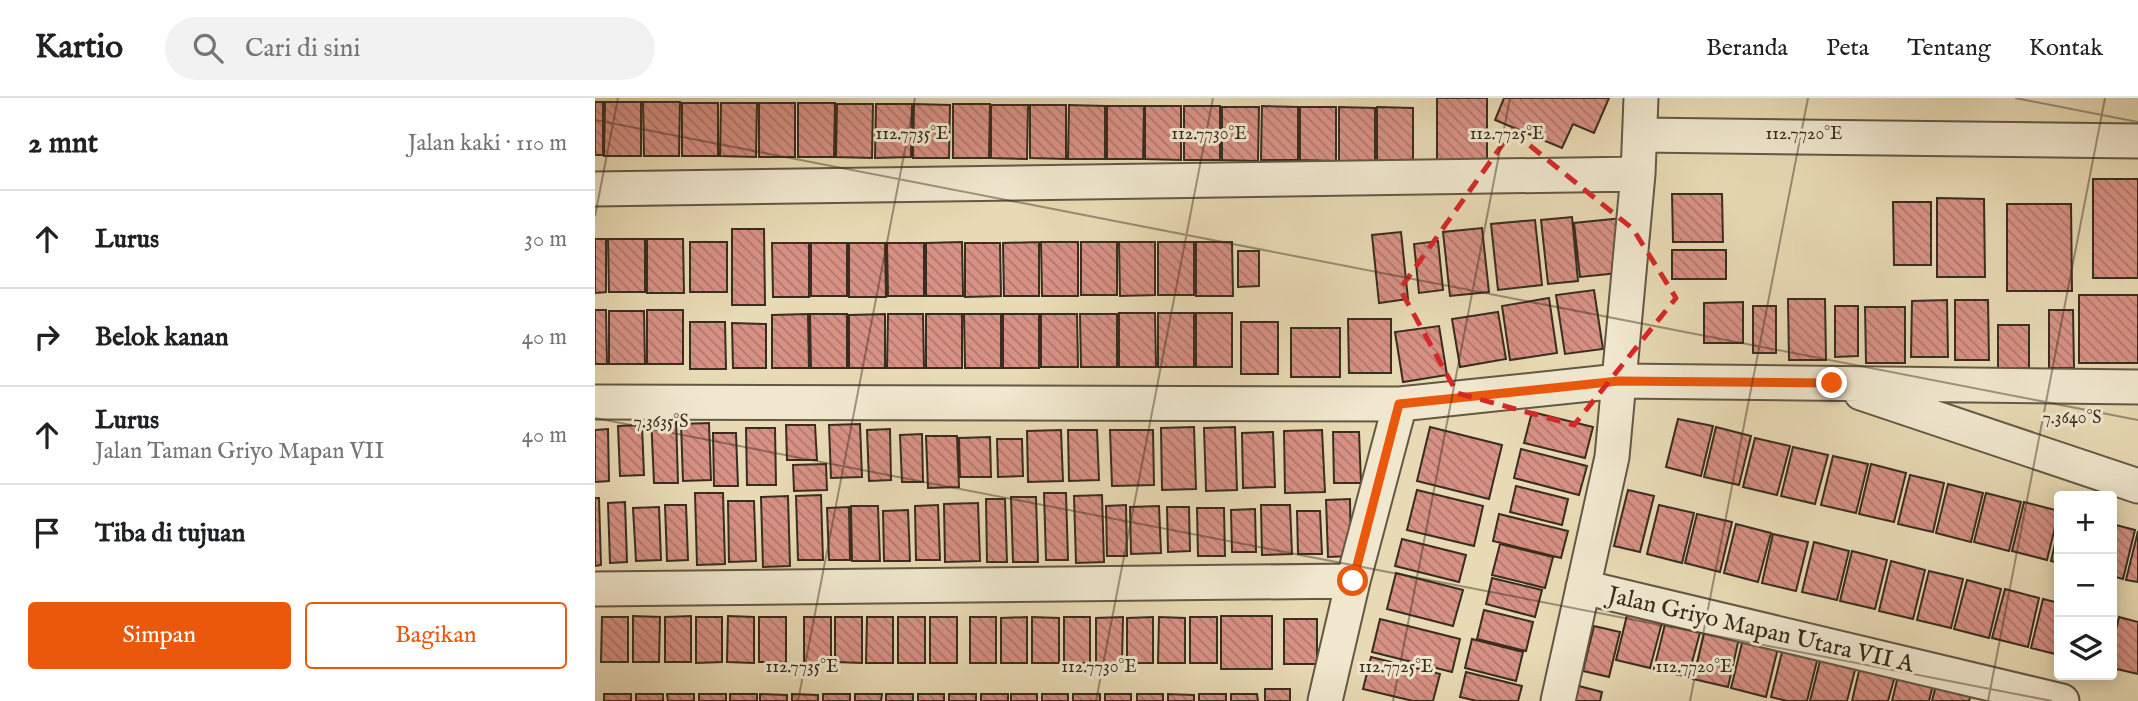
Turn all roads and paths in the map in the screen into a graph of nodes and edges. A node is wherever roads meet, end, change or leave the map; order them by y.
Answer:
1 (1641, 98) edge
2 (1640, 135) junction
3 (2138, 141) edge
4 (1638, 174) junction
5 (595, 189) edge
6 (1619, 381) junction
7 (1832, 383) junction
8 (2138, 387) edge
9 (595, 402) edge
10 (1399, 404) junction
11 (2138, 486) edge
12 (1353, 581) junction
13 (1583, 587) junction
14 (595, 589) edge
15 (1325, 701) edge
16 (1558, 701) edge
17 (2062, 701) edge

1 - 2 street
2 - 3 street
2 - 4 street
4 - 5 street
4 - 6 street
6 - 7 street
6 - 10 street
6 - 13 street
7 - 8 street
7 - 11 street
9 - 10 street
10 - 12 street
12 - 14 street
12 - 15 street
13 - 16 street
13 - 17 street, Jalan Griyo Mapan Utara VII A

